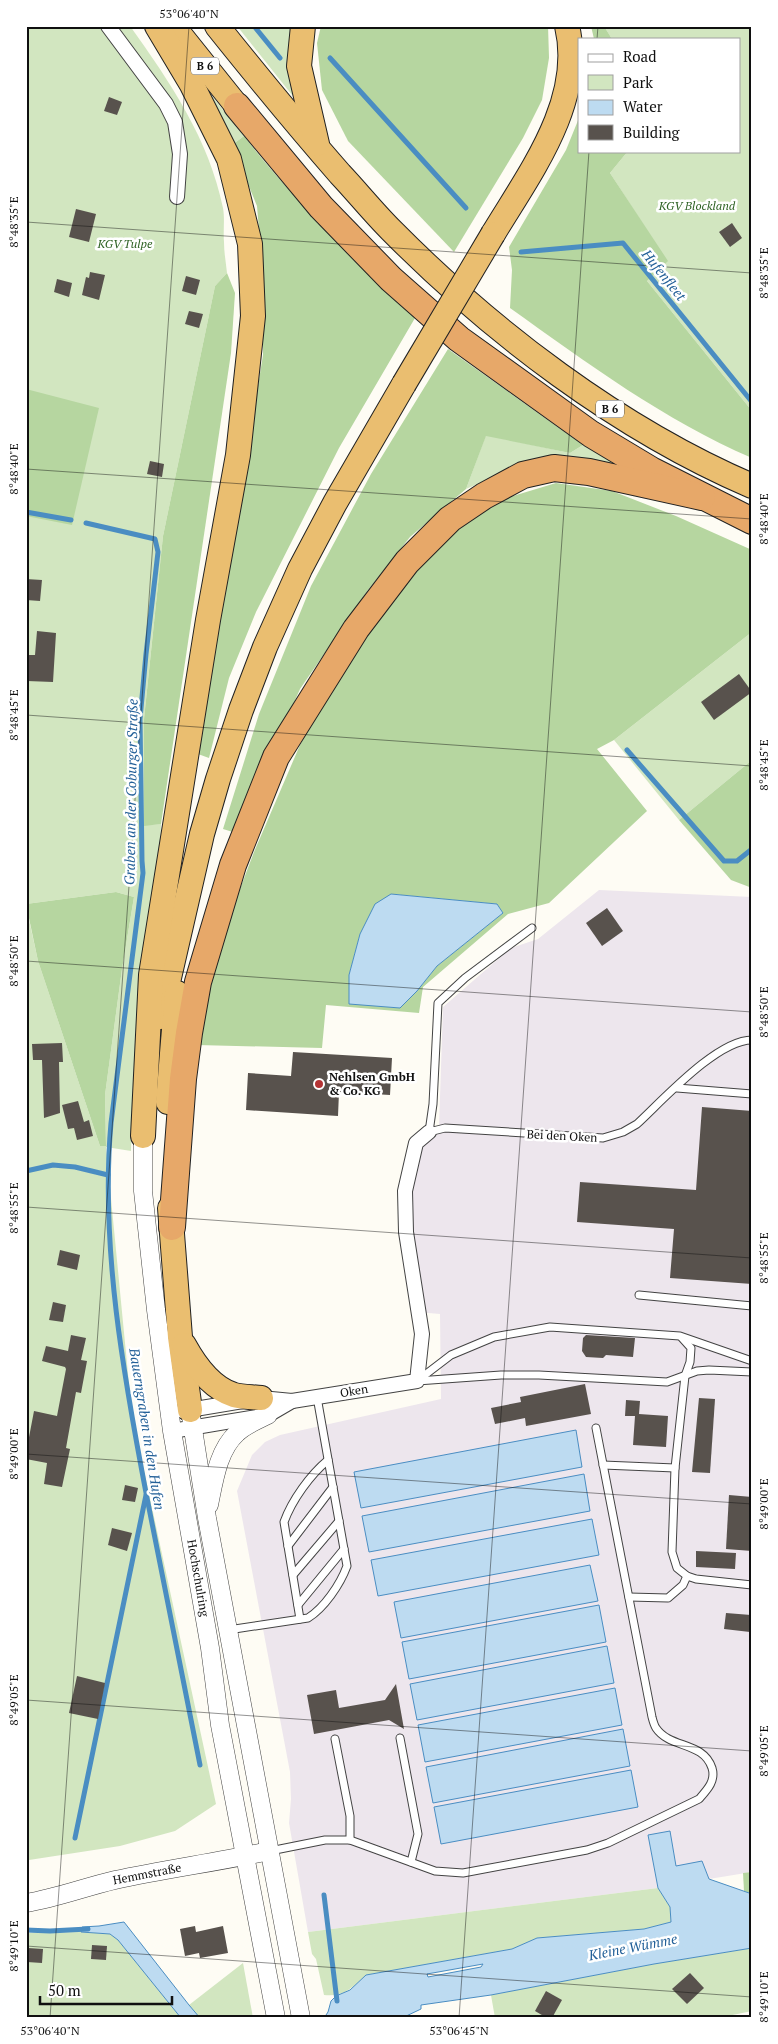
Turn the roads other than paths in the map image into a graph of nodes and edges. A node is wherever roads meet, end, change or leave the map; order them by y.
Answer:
1 (108, 26) edge
2 (156, 26) edge
3 (173, 26) edge
4 (217, 26) edge
5 (304, 26) edge
6 (567, 26) edge
7 (237, 106) joint
8 (318, 148) junction
9 (176, 197) dead end
10 (752, 486) edge
11 (702, 497) junction
12 (752, 521) edge
13 (532, 928) dead end
14 (180, 937) junction
15 (752, 1040) edge
16 (677, 1088) junction
17 (752, 1094) edge
18 (429, 1132) junction
19 (143, 1136) junction
20 (172, 1227) junction
21 (639, 1295) dead end
22 (752, 1306) edge
23 (680, 1336) junction
24 (180, 1337) junction
25 (752, 1362) edge
26 (752, 1372) edge
27 (685, 1376) junction
28 (417, 1381) junction
29 (317, 1397) junction
30 (265, 1406) junction
31 (183, 1417) junction
32 (596, 1428) dead end
33 (328, 1460) junction
34 (603, 1465) junction
35 (675, 1468) junction
36 (333, 1487) junction
37 (207, 1518) junction
38 (339, 1521) junction
39 (288, 1546) junction
40 (344, 1549) junction
41 (293, 1575) junction
42 (687, 1576) junction
43 (752, 1585) edge
44 (629, 1597) junction
45 (298, 1605) junction
46 (300, 1619) junction
47 (228, 1630) junction
48 (400, 1738) dead end
49 (335, 1739) dead end
50 (350, 1840) junction
51 (269, 1851) junction
52 (245, 1856) junction
53 (411, 1862) junction
54 (26, 1904) edge
55 (276, 2018) edge
56 (301, 2018) edge

1 - 9 street
2 - 19 highway
3 - 7 highway, B 6
4 - 8 highway, B 6
5 - 8 highway
6 - 14 highway, bridge
7 - 11 highway, B 6
8 - 10 highway, B 6
11 - 12 highway, B 6
11 - 20 highway
13 - 18 lane
14 - 19 highway
14 - 20 highway
15 - 16 lane, Bei den Oken
16 - 17 lane
16 - 18 lane, Bei den Oken
18 - 28 street
19 - 31 street, Hochschulring
20 - 24 highway
21 - 22 lane
23 - 25 lane
23 - 27 lane
23 - 28 lane
24 - 30 highway
24 - 31 highway
26 - 27 lane
27 - 28 lane
27 - 35 lane
28 - 29 street, Oken
29 - 30 street, Oken
29 - 33 lane
30 - 31 street, Oken
30 - 37 street
31 - 37 street, Hochschulring
31 - 52 street, Hochschulring
32 - 34 lane
33 - 36 lane
33 - 39 lane
34 - 35 lane
34 - 44 lane
35 - 42 lane
36 - 38 lane
36 - 39 lane
37 - 47 street, Hochschulring
38 - 40 lane
38 - 41 lane
39 - 41 lane
40 - 45 lane
40 - 46 lane
41 - 45 lane
42 - 43 lane
42 - 44 lane
44 - 53 lane
45 - 46 lane
46 - 47 lane
47 - 51 street, Hochschulring
48 - 53 lane
49 - 50 lane
50 - 51 lane
50 - 53 lane
51 - 52 street, Hemmstraße
51 - 56 street, Hochschulring
52 - 54 street, Hemmstraße
52 - 55 street, Hochschulring

